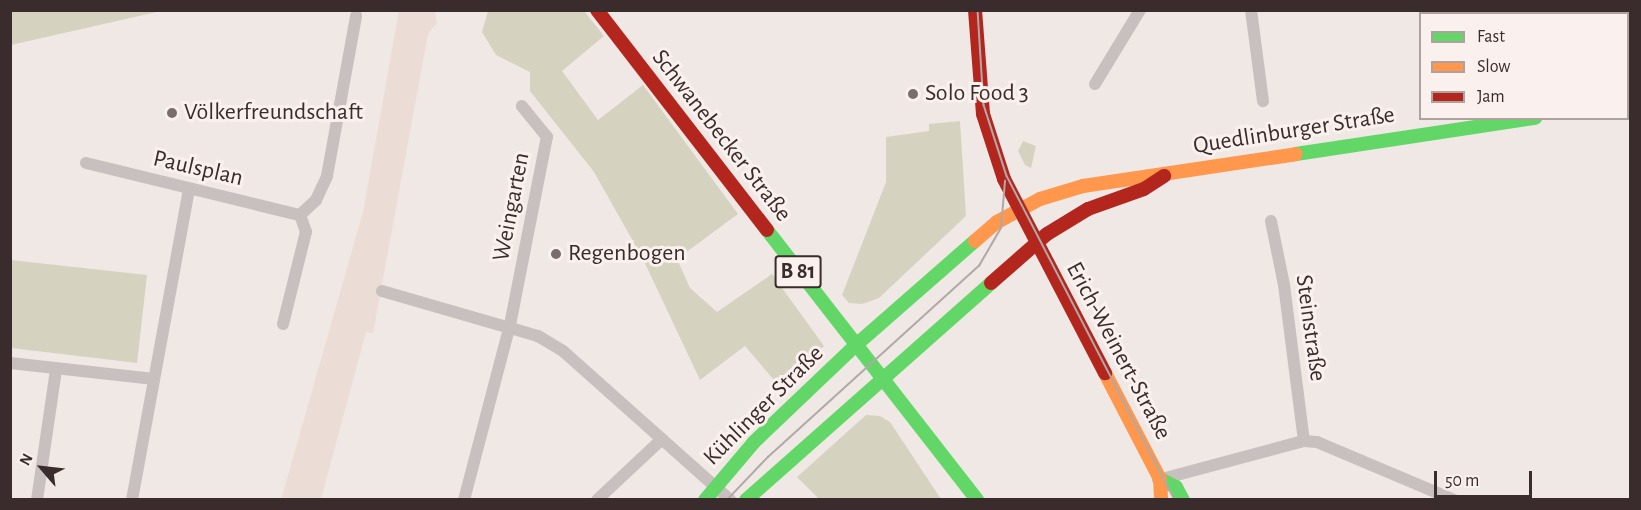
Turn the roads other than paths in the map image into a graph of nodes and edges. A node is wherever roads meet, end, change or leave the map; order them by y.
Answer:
1 (597, 10) edge
2 (975, 10) edge
3 (1140, 10) edge
4 (1251, 10) edge
5 (356, 16) dead end
6 (1095, 84) dead end
7 (1263, 101) dead end
8 (522, 106) dead end
9 (1517, 120) edge
10 (86, 163) dead end
11 (1167, 174) junction
12 (189, 189) junction
13 (1019, 209) junction
14 (300, 215) junction
15 (1270, 221) dead end
16 (1036, 243) junction
17 (381, 291) dead end
18 (283, 324) dead end
19 (510, 325) junction
20 (856, 345) junction
21 (10, 363) edge
22 (56, 370) junction
23 (883, 377) junction
24 (154, 378) junction
25 (662, 439) junction
26 (1304, 441) junction
27 (1157, 480) junction
28 (964, 483) junction
29 (717, 486) junction
30 (37, 500) edge
31 (132, 500) edge
32 (464, 500) edge
33 (597, 500) edge
34 (705, 500) edge
35 (730, 500) edge
36 (746, 500) edge
37 (960, 500) edge
38 (977, 500) edge
39 (1161, 500) edge
40 (1183, 500) edge
41 (1454, 500) edge

1 - 20 main road, Schwanebecker Straße / B 81
2 - 13 main road, Erich-Weinert-Straße
3 - 6 street
4 - 7 street
5 - 14 street
8 - 19 street, Weingarten
9 - 11 main road, Quedlinburger Straße
10 - 12 street, Paulsplan
11 - 13 main road, Quedlinburger Straße
11 - 16 main road, Quedlinburger Straße
12 - 14 street, Paulsplan
12 - 24 street
13 - 16 main road, Erich-Weinert-Straße
13 - 20 main road, Quedlinburger Straße
14 - 18 street
15 - 26 street, Steinstraße
16 - 23 main road, Quedlinburger Straße
16 - 27 main road, Erich-Weinert-Straße
17 - 19 street
19 - 25 street
19 - 32 street, Weingarten
20 - 23 main road, B 81
20 - 29 main road, Kühlinger Straße
21 - 22 street
22 - 24 street
22 - 30 street
23 - 28 main road, B 81
23 - 36 main road
24 - 31 street
25 - 29 street
25 - 33 street
26 - 27 street
26 - 41 street
27 - 39 main road, Erich-Weinert-Straße
27 - 40 main road, Erich-Weinert-Straße
28 - 37 main road
28 - 38 main road, B 81
29 - 34 main road, Kühlinger Straße
29 - 35 street

